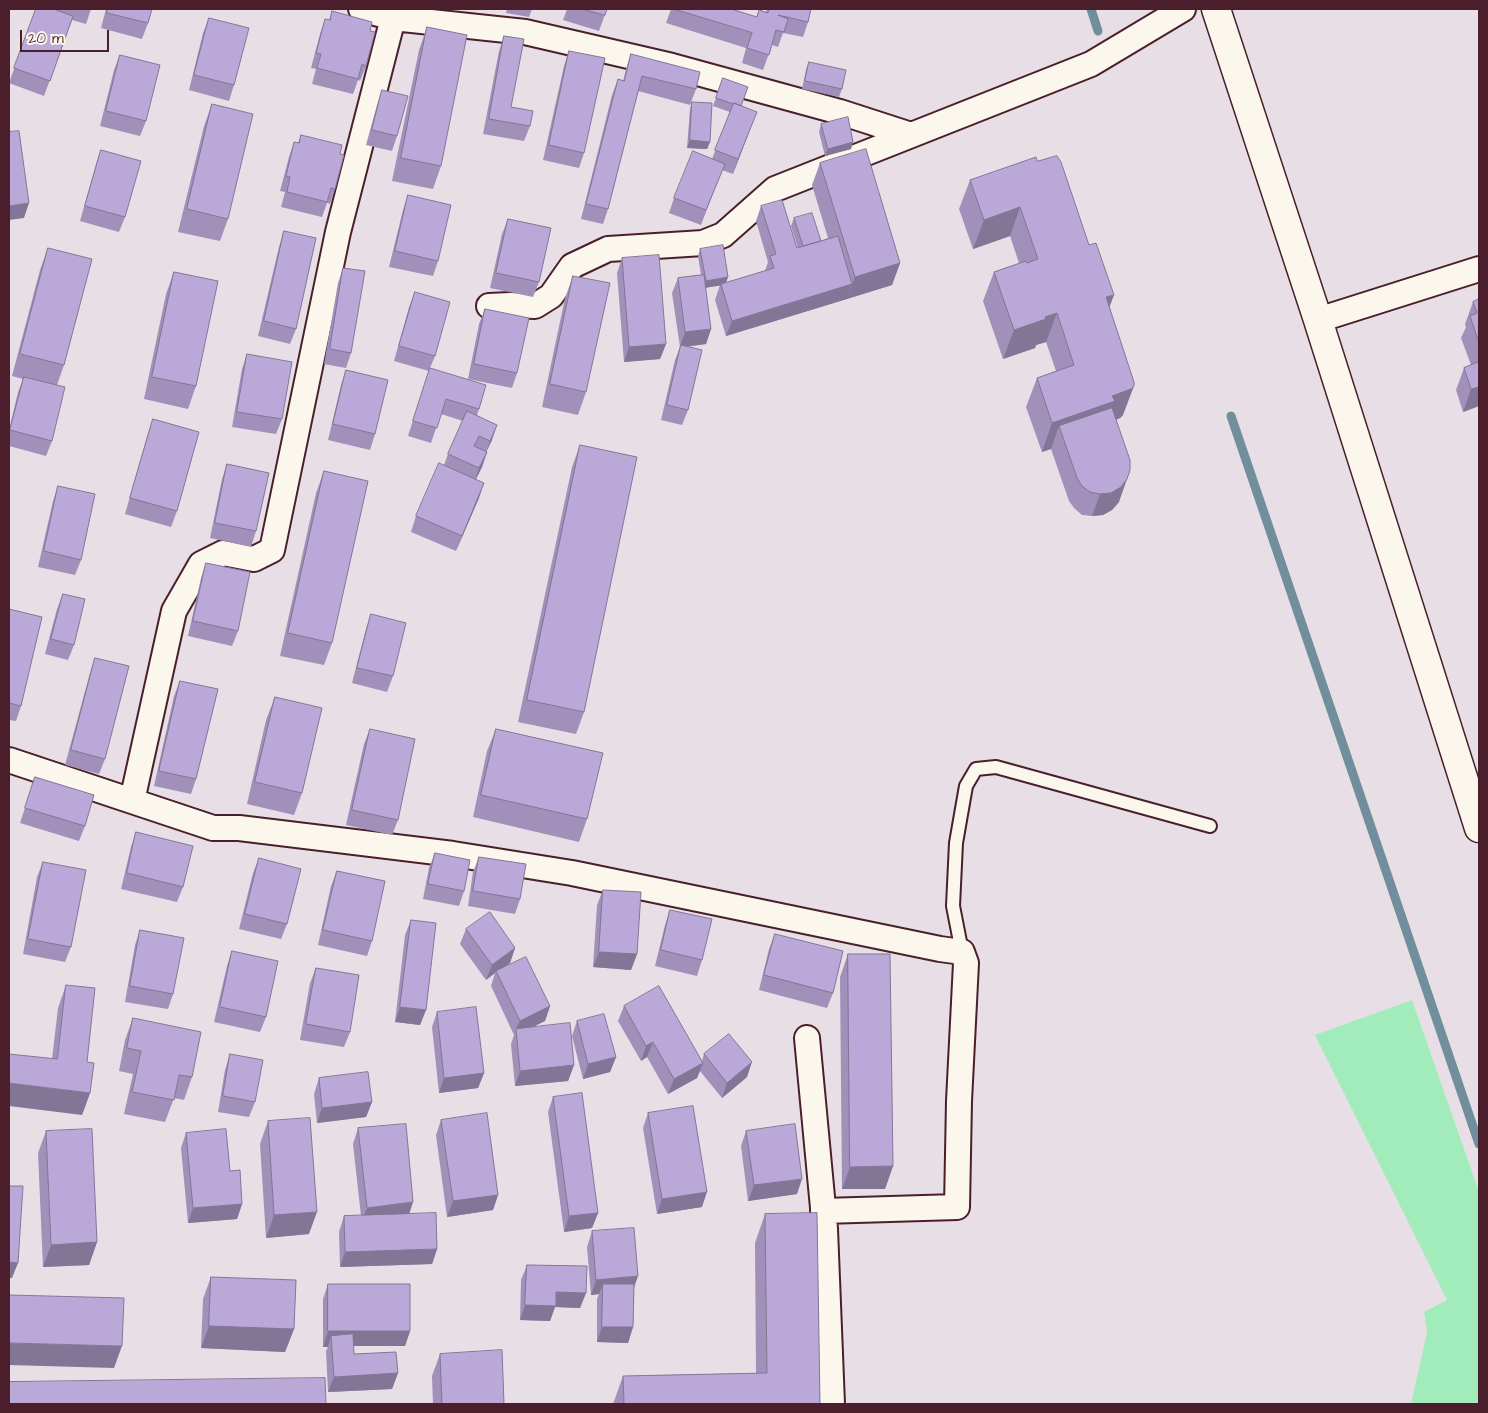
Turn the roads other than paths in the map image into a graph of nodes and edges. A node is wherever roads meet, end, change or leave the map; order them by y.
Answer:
1 (361, 9) edge
2 (1183, 9) edge
3 (1216, 9) edge
4 (393, 18) junction
5 (911, 135) junction
6 (1479, 269) edge
7 (490, 306) dead end
8 (1318, 320) junction
9 (9, 760) edge
10 (132, 801) junction
11 (1210, 826) dead end
12 (1479, 828) edge
13 (962, 952) junction
14 (807, 1038) dead end
15 (823, 1211) junction
16 (832, 1404) edge

1 - 4 street
2 - 5 street
3 - 8 main road
4 - 5 street
4 - 10 street
5 - 7 street
6 - 8 street
8 - 12 main road
9 - 10 street
10 - 13 street
11 - 13 lane
13 - 15 street
14 - 15 street
15 - 16 street

